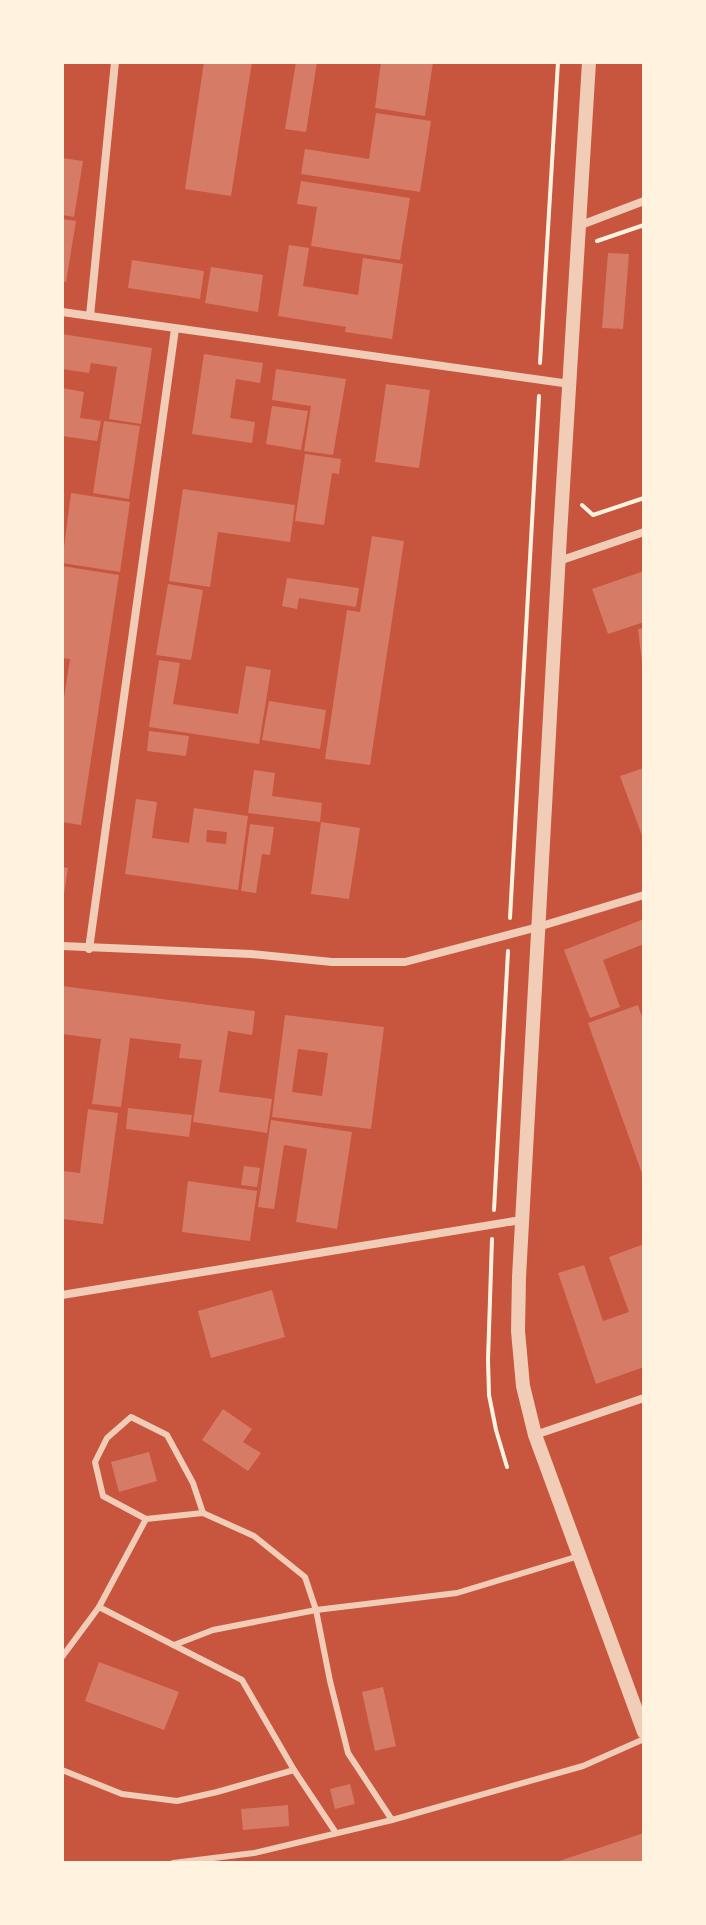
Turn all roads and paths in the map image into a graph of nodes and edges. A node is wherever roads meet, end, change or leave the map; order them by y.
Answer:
1 (115, 62) edge
2 (558, 62) edge
3 (589, 62) edge
4 (644, 201) edge
5 (581, 225) junction
6 (644, 225) edge
7 (597, 241) dead end
8 (62, 312) edge
9 (90, 316) junction
10 (175, 329) junction
11 (539, 380) junction
12 (570, 384) junction
13 (644, 498) edge
14 (581, 504) dead end
15 (644, 532) edge
16 (559, 561) junction
17 (644, 895) edge
18 (538, 927) junction
19 (509, 934) junction
20 (62, 946) edge
21 (89, 949) junction
22 (521, 1220) junction
23 (493, 1225) junction
24 (62, 1295) edge
25 (644, 1398) edge
26 (535, 1435) junction
27 (507, 1467) dead end
28 (203, 1513) junction
29 (146, 1519) junction
30 (580, 1556) junction
31 (99, 1607) junction
32 (316, 1610) junction
33 (174, 1645) junction
34 (62, 1657) edge
35 (644, 1732) edge
36 (644, 1739) edge
37 (62, 1770) edge
38 (294, 1770) junction
39 (392, 1820) junction
40 (336, 1833) junction
41 (173, 1863) edge

1 - 9 street
2 - 11 path
3 - 5 street
4 - 5 street
5 - 12 street
6 - 7 path
8 - 9 street
9 - 10 street
10 - 11 street
10 - 21 street
11 - 12 street
11 - 19 path
12 - 16 street
13 - 14 path
15 - 16 street
16 - 18 street
17 - 18 street
18 - 19 street
18 - 22 street
19 - 21 street
19 - 23 path
20 - 21 street
22 - 23 street
22 - 26 street
23 - 24 street
23 - 27 path
25 - 26 street
26 - 30 street
28 - 29 lane
28 - 29 lane
28 - 32 lane
29 - 31 lane
30 - 32 lane
30 - 35 street
31 - 33 lane
31 - 34 lane
32 - 33 lane
32 - 39 lane
33 - 38 lane
36 - 39 lane
37 - 38 lane
38 - 40 lane
39 - 40 lane
40 - 41 lane

